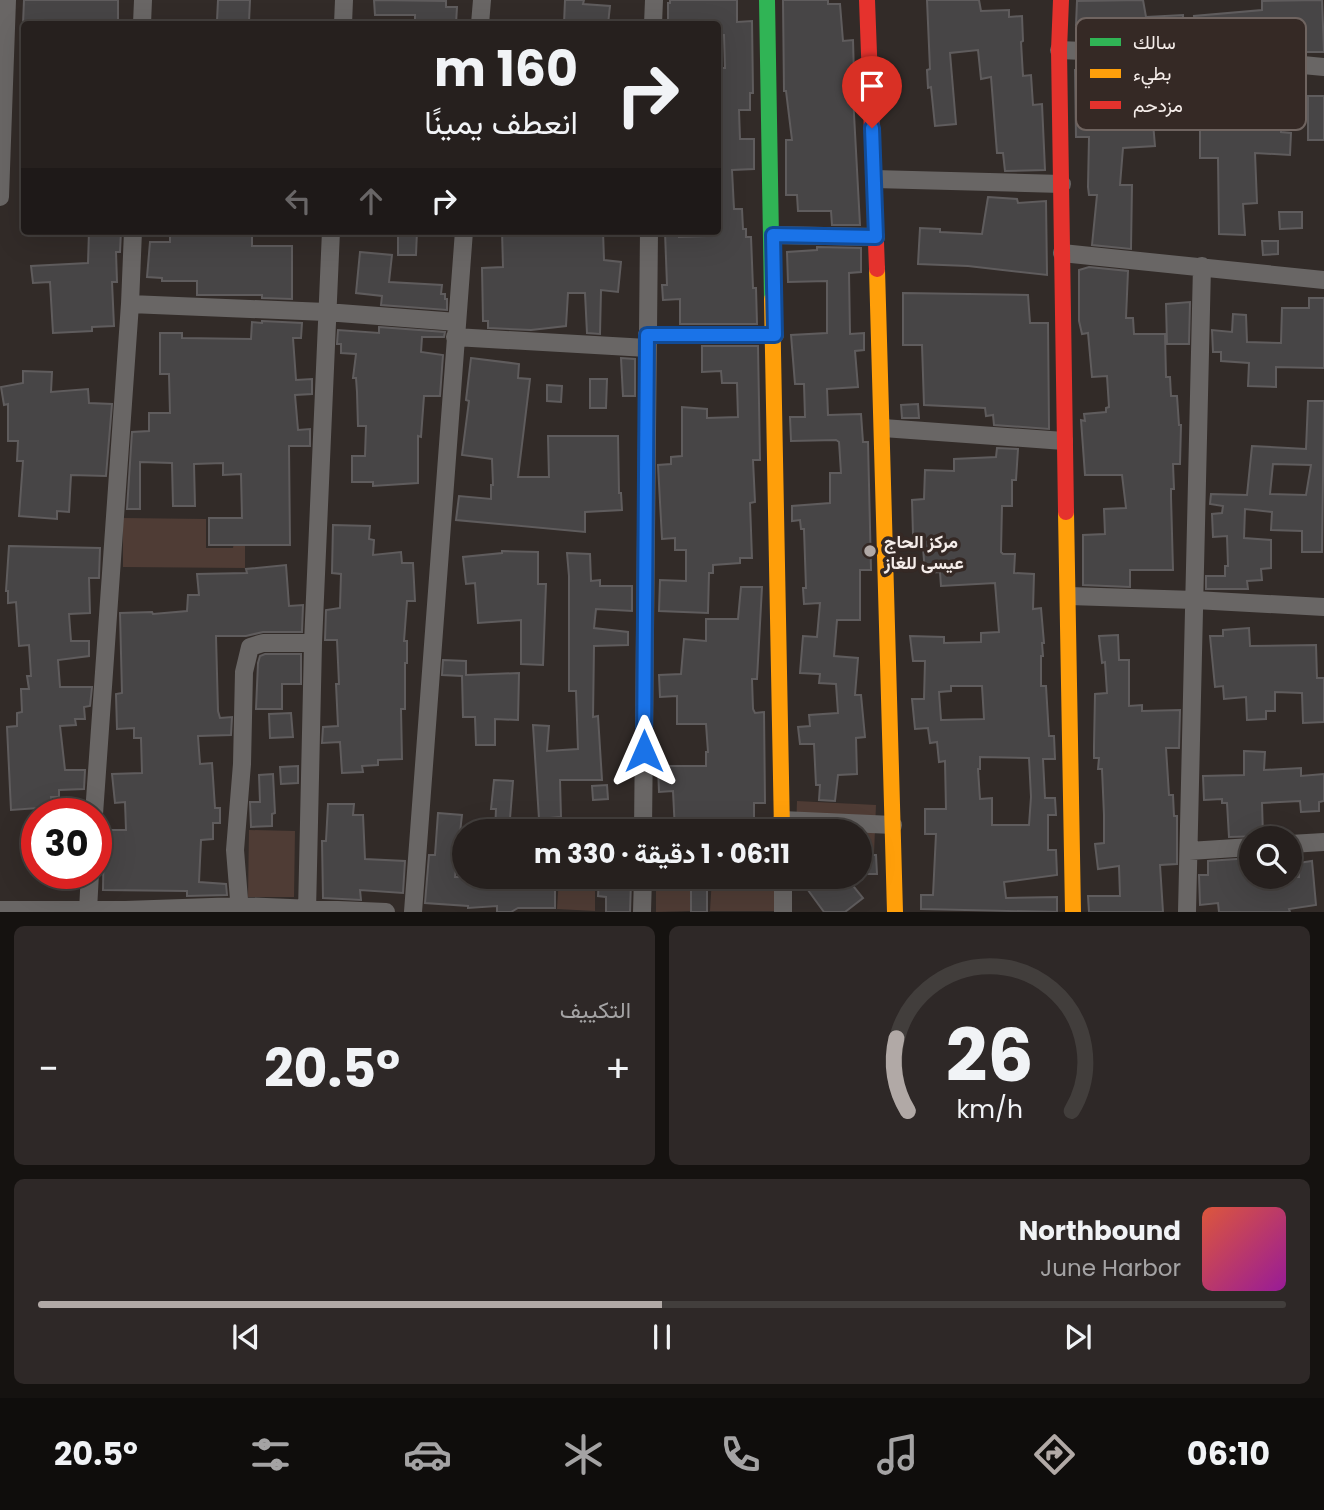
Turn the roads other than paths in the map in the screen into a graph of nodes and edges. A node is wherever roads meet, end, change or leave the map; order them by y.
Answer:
1 (7, 0) edge
2 (143, 0) edge
3 (344, 0) edge
4 (482, 0) edge
5 (654, 0) edge
6 (767, 0) edge
7 (867, 0) edge
8 (1061, 0) edge
9 (142, 21) edge
10 (342, 21) edge
11 (480, 21) edge
12 (653, 21) edge
13 (1059, 50) junction
14 (1076, 51) edge
15 (1306, 65) edge
16 (1324, 67) edge
17 (874, 178) junction
18 (1062, 184) junction
19 (0, 197) edge
20 (133, 235) edge
21 (331, 235) edge
22 (464, 235) edge
23 (649, 235) edge
24 (773, 235) junction
25 (876, 237) junction
26 (1062, 253) junction
27 (1202, 266) junction
28 (1324, 280) edge
29 (130, 304) junction
30 (326, 312) junction
31 (456, 329) junction
32 (775, 335) junction
33 (647, 341) junction
34 (883, 428) junction
35 (1064, 441) junction
36 (1069, 596) junction
37 (1195, 600) junction
38 (1324, 607) edge
39 (313, 643) junction
40 (95, 798) edge
41 (643, 819) edge
42 (782, 819) edge
43 (872, 825) edge
44 (893, 825) junction
45 (1324, 842) edge
46 (1302, 843) edge
47 (1239, 848) edge
48 (1189, 851) junction
49 (89, 889) edge
50 (643, 889) edge
51 (783, 889) edge
52 (0, 909) edge
53 (240, 909) edge
54 (307, 909) edge
55 (88, 910) edge
56 (125, 911) edge
57 (386, 912) edge
58 (413, 912) edge
59 (642, 912) edge
60 (783, 912) edge
61 (895, 912) edge
62 (1073, 912) edge
63 (1187, 912) edge

1 - 19 street
2 - 9 street
3 - 10 street
4 - 11 street
5 - 12 street
6 - 24 street
7 - 17 street
8 - 13 street
13 - 14 street
13 - 18 street
15 - 16 street
17 - 18 street
17 - 25 street
18 - 26 street
20 - 29 street
21 - 30 street
22 - 31 street
23 - 33 street
24 - 25 street
24 - 32 street
25 - 34 street
26 - 27 street
26 - 35 street
27 - 28 street
27 - 37 street
29 - 30 street
29 - 40 street
30 - 31 street
30 - 39 street
31 - 33 street
31 - 58 street
32 - 33 street
32 - 42 street
33 - 41 street
34 - 35 street
34 - 44 street
35 - 36 street
36 - 37 street
36 - 62 street
37 - 38 street
37 - 48 street
39 - 53 street
39 - 54 street
43 - 44 street
44 - 61 street
45 - 46 street
47 - 48 street
48 - 63 street
49 - 55 street
50 - 59 street
51 - 60 street
52 - 55 street
53 - 54 street
53 - 56 street
54 - 57 street
55 - 56 street

